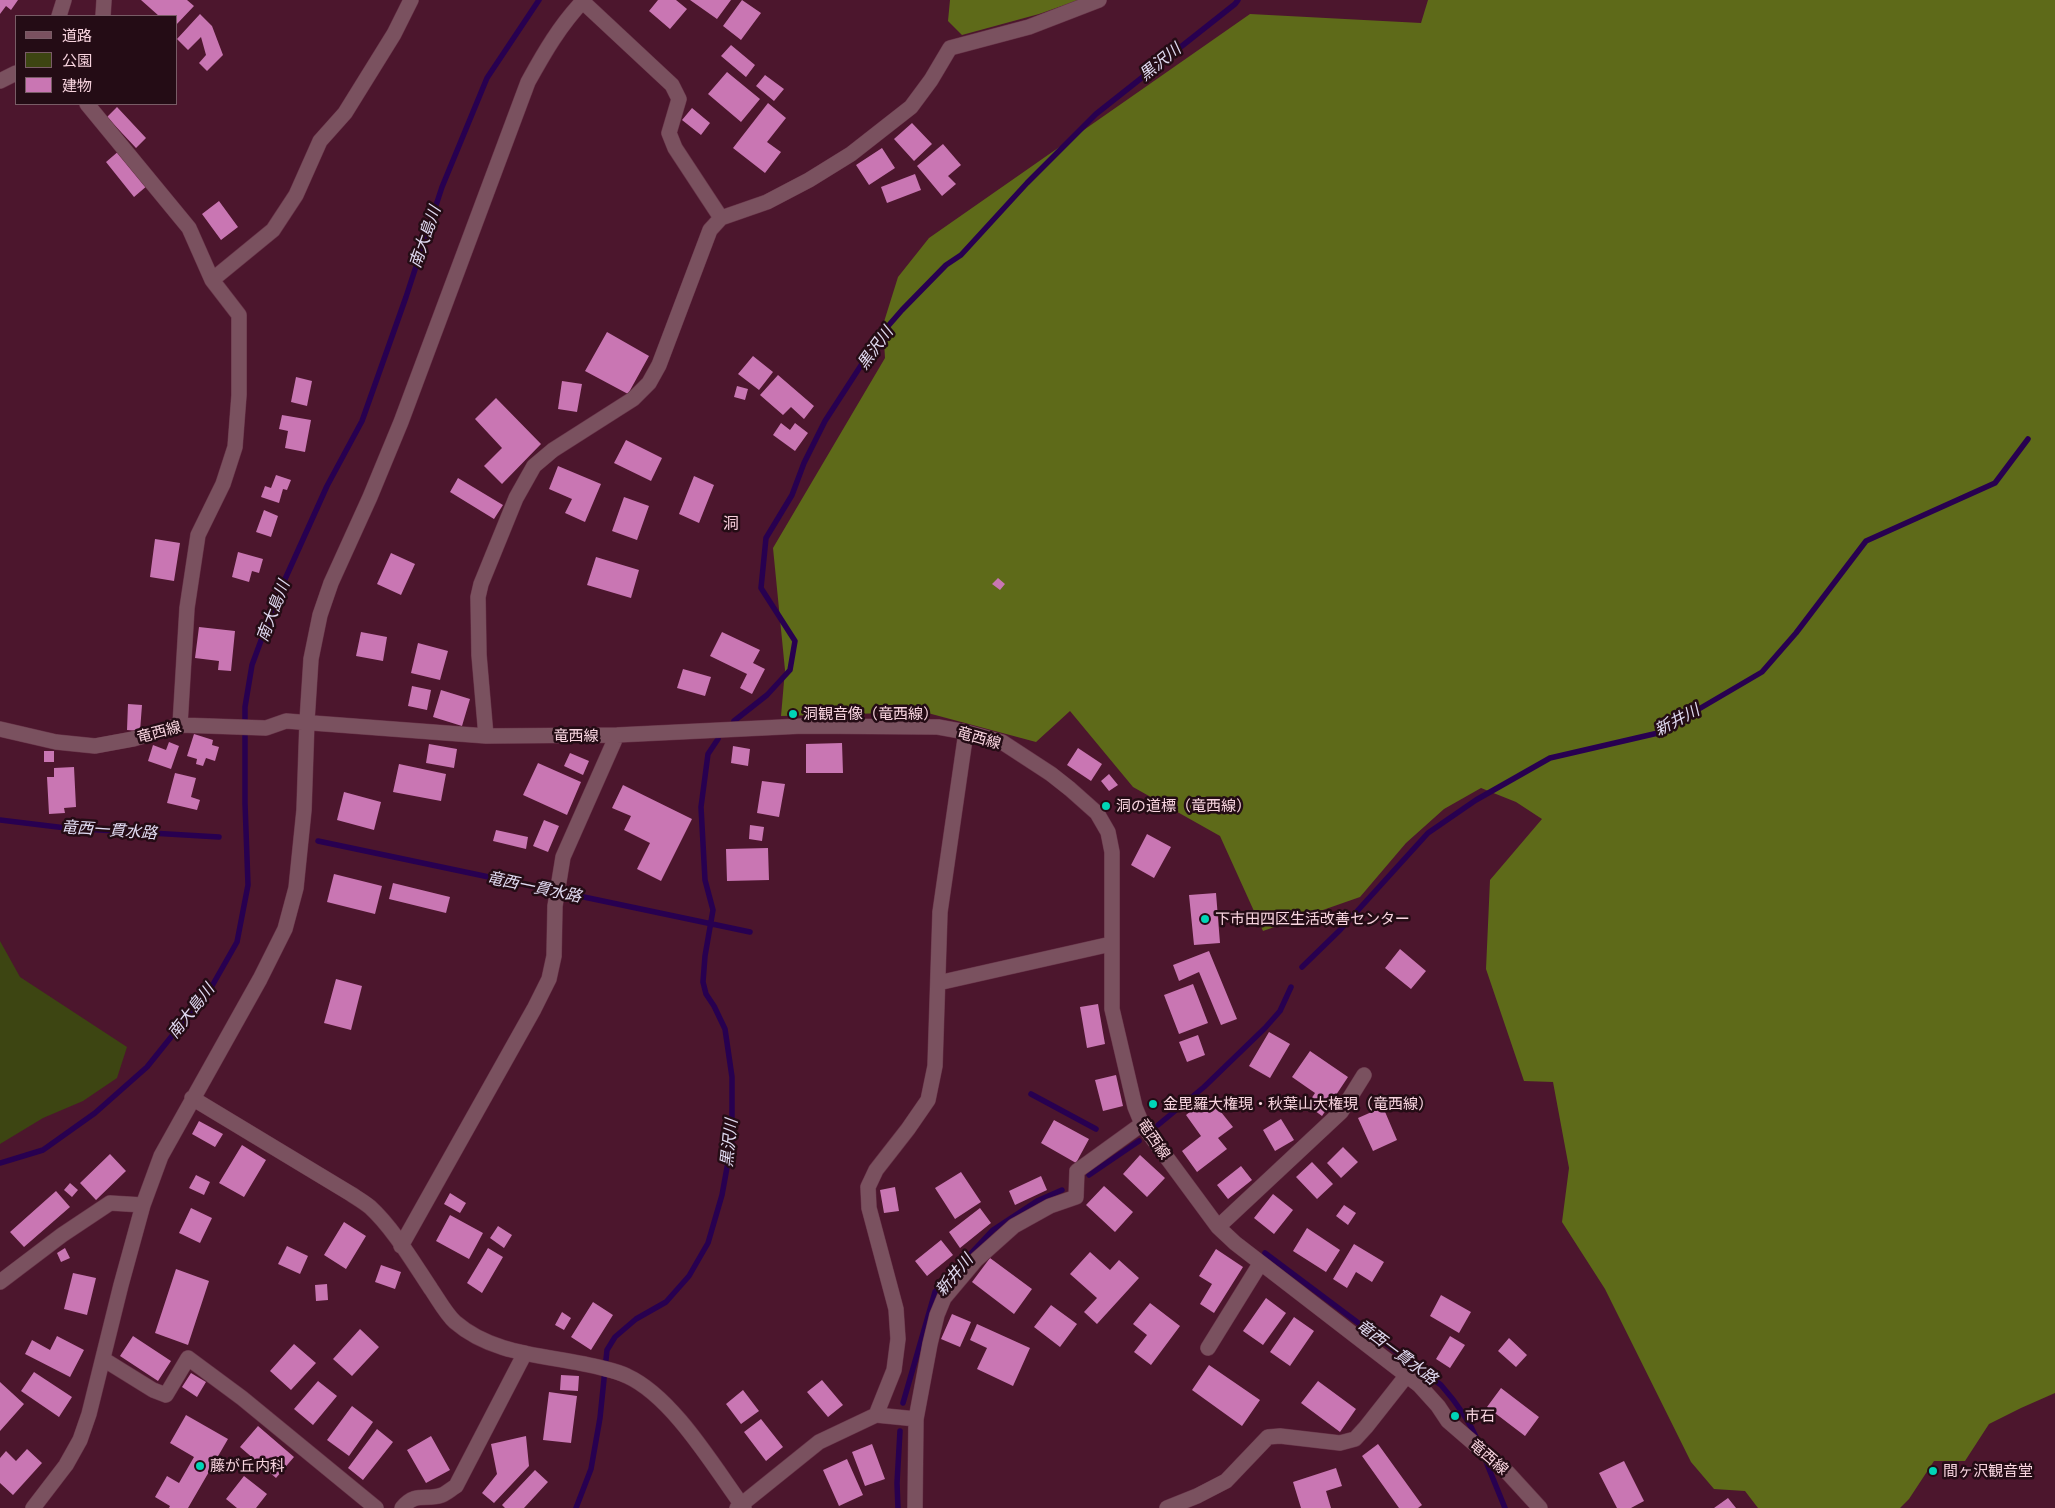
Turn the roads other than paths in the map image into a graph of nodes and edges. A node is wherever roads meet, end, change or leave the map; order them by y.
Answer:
1 (64, 0) edge
2 (104, 0) edge
3 (410, 0) edge
4 (1100, 0) edge
5 (583, 1) edge
6 (59, 15) edge
7 (103, 15) edge
8 (15, 74) edge
9 (0, 81) edge
10 (88, 105) edge
11 (721, 218) junction
12 (212, 280) junction
13 (307, 721) junction
14 (180, 724) junction
15 (0, 729) edge
16 (966, 732) junction
17 (617, 735) junction
18 (486, 736) junction
19 (1111, 944) junction
20 (938, 983) junction
21 (1364, 1075) dead end
22 (192, 1098) junction
23 (1142, 1124) junction
24 (143, 1205) junction
25 (1218, 1227) junction
26 (401, 1246) junction
27 (1260, 1264) junction
28 (0, 1282) edge
29 (1208, 1348) dead end
30 (525, 1353) junction
31 (103, 1359) junction
32 (1407, 1375) junction
33 (876, 1415) junction
34 (916, 1419) junction
35 (741, 1507) edge
36 (33, 1508) edge
37 (376, 1508) edge
38 (402, 1508) edge
39 (915, 1508) edge
40 (1167, 1508) edge
41 (1540, 1508) edge

1 - 6 street
2 - 7 street
3 - 12 street
4 - 11 street
5 - 11 street
5 - 13 street
8 - 9 street
10 - 12 street
11 - 18 street
12 - 14 street
13 - 14 street, 竜西線
13 - 18 street, 竜西線
13 - 22 street
14 - 15 street, 竜西線
16 - 17 street, 竜西線
16 - 19 street, 竜西線
16 - 20 street
17 - 18 street, 竜西線
17 - 26 street
19 - 20 street
19 - 23 street, 竜西線
20 - 33 street
21 - 25 street
22 - 24 street
22 - 26 street
23 - 25 street, 竜西線
23 - 34 street
24 - 28 street
24 - 31 street
25 - 27 street, 竜西線
26 - 30 street
27 - 29 street
27 - 32 street, 竜西線
30 - 35 street
30 - 38 street
31 - 36 street
31 - 37 street
32 - 40 street
32 - 41 street, 竜西線
33 - 34 street
33 - 35 street
34 - 39 street

